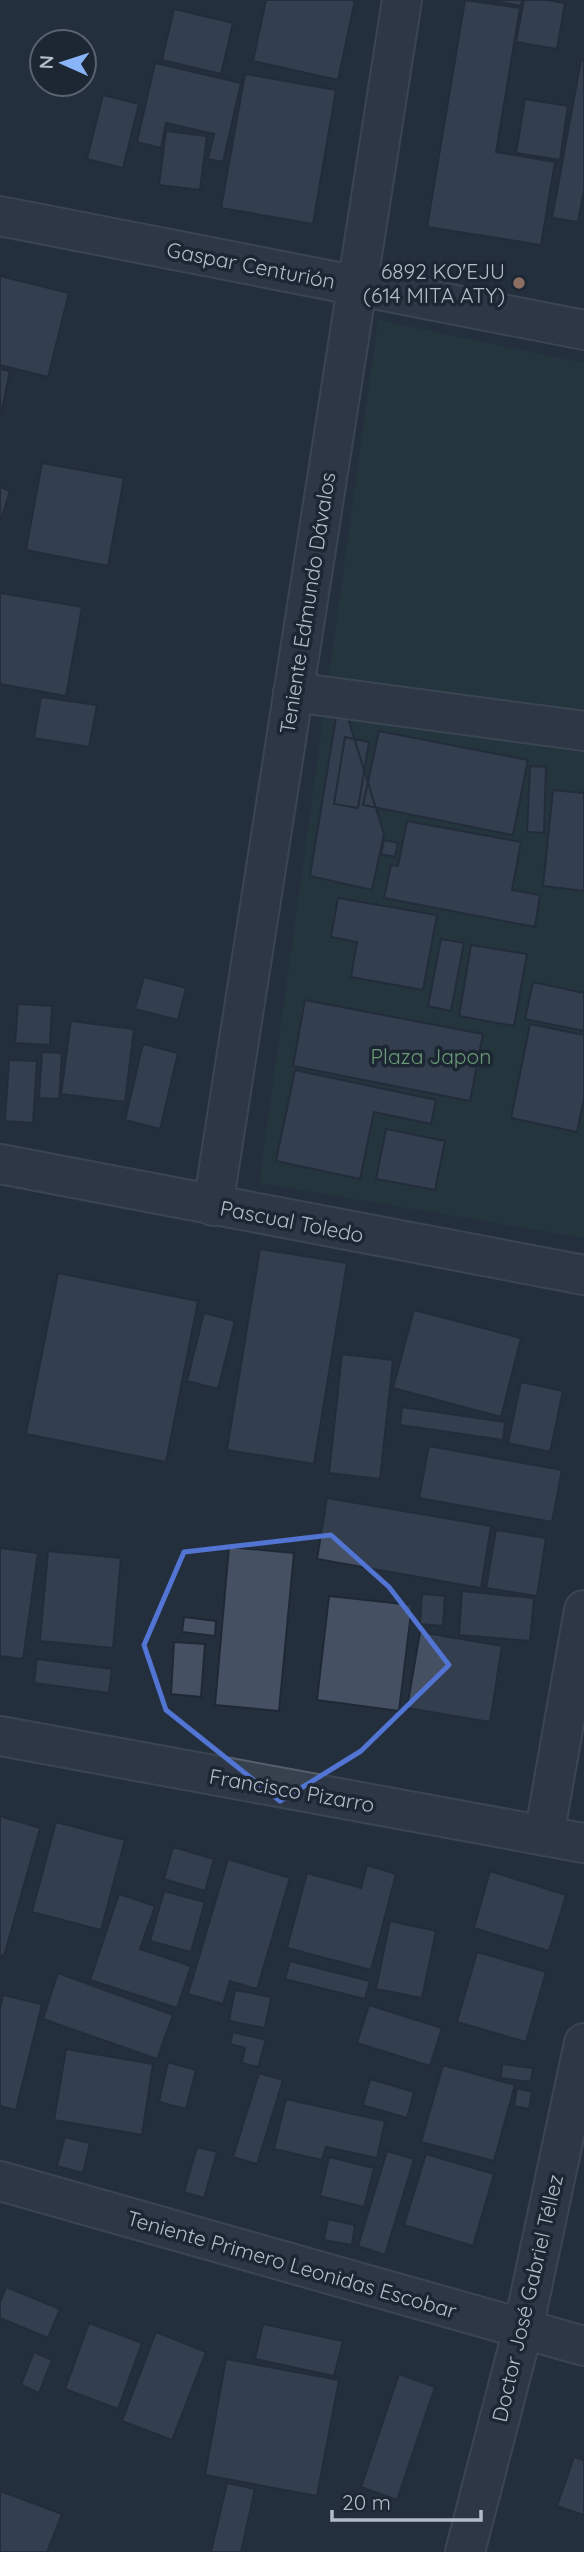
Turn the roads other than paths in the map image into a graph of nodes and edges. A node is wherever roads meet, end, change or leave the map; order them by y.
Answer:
1 (402, 0) edge
2 (0, 216) edge
3 (357, 285) junction
4 (584, 330) edge
5 (293, 692) junction
6 (584, 731) edge
7 (0, 1164) edge
8 (213, 1206) junction
9 (584, 1275) edge
10 (584, 1610) edge
11 (0, 1736) edge
12 (544, 1836) junction
13 (584, 1843) edge
14 (584, 2043) edge
15 (0, 2182) edge
16 (523, 2329) junction
17 (584, 2346) edge
18 (465, 2552) edge

1 - 3 street, Teniente Edmundo Dávalos
2 - 3 street, Gaspar Centurión
3 - 4 street, Gaspar Centurión
3 - 5 street, Teniente Edmundo Dávalos
5 - 6 street
5 - 8 street, Teniente Edmundo Dávalos
7 - 8 street, Pascual Toledo
8 - 9 street, Pascual Toledo
10 - 12 street
11 - 12 street, Francisco Pizarro
12 - 13 street, Francisco Pizarro
14 - 16 street, Doctor José Gabriel Téllez
15 - 16 street, Teniente Primero Leonidas Escobar
16 - 17 street, Teniente Primero Leonidas Escobar
16 - 18 street, Doctor José Gabriel Téllez

